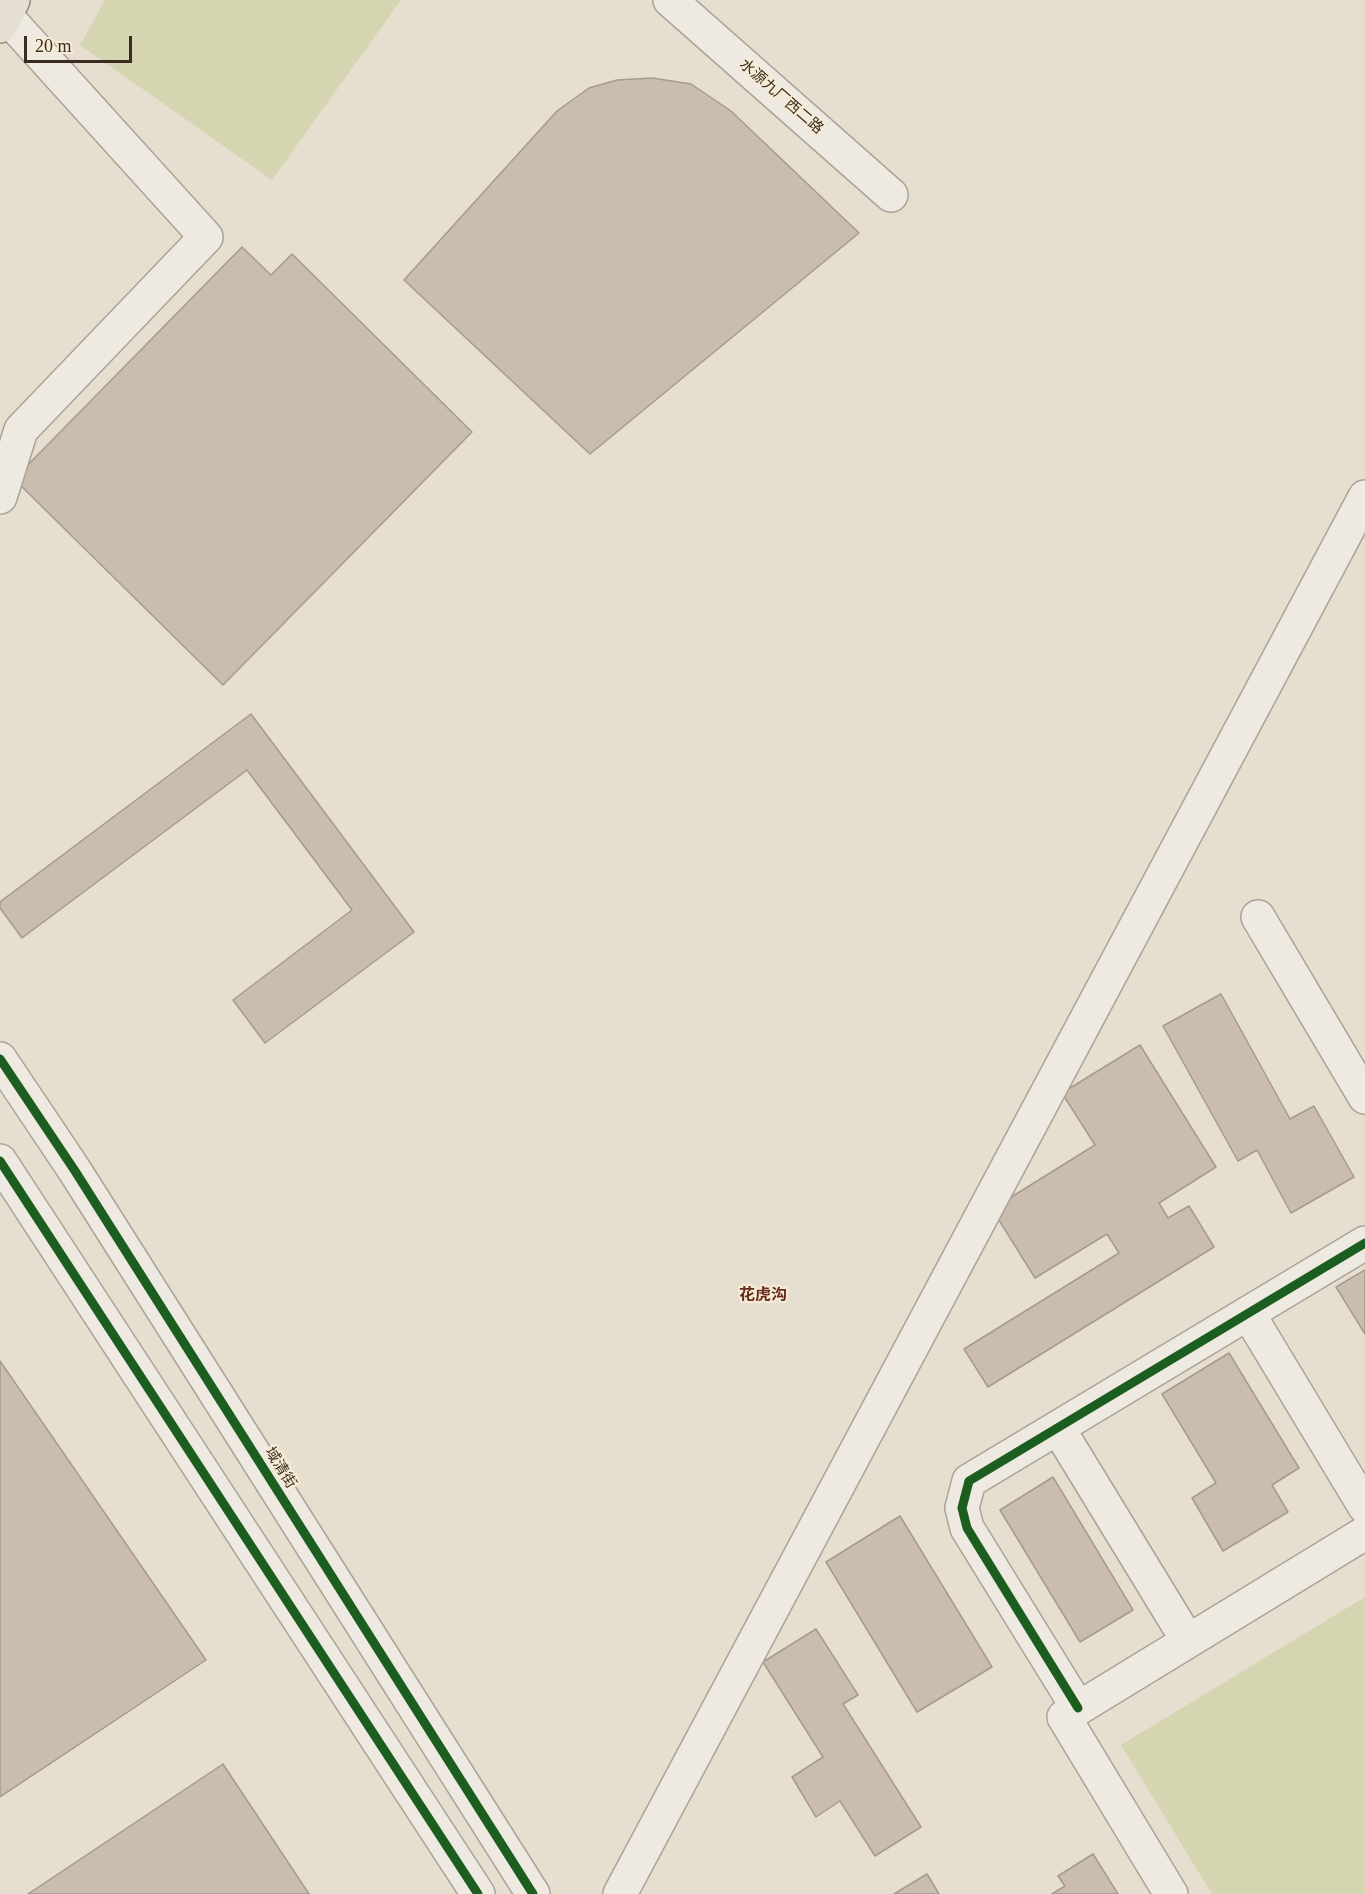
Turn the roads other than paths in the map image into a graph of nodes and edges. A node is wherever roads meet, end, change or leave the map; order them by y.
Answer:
1 (670, 0) edge
2 (6, 14) edge
3 (891, 195) dead end
4 (0, 497) edge
5 (1365, 497) edge
6 (1258, 917) dead end
7 (0, 1059) edge
8 (1365, 1097) edge
9 (0, 1161) edge
10 (1365, 1243) edge
11 (1248, 1313) junction
12 (1058, 1428) junction
13 (1365, 1507) edge
14 (1365, 1533) edge
15 (1188, 1641) junction
16 (1078, 1708) junction
17 (478, 1894) edge
18 (533, 1894) edge
19 (620, 1894) edge
20 (1171, 1894) edge

1 - 3 street, 水源九厂西二路
2 - 4 street
5 - 19 street
6 - 8 street
7 - 18 street, 域清街
9 - 17 street
10 - 11 street
11 - 12 street
11 - 13 street
12 - 15 street
12 - 16 street
14 - 15 street
15 - 16 street
16 - 20 street

